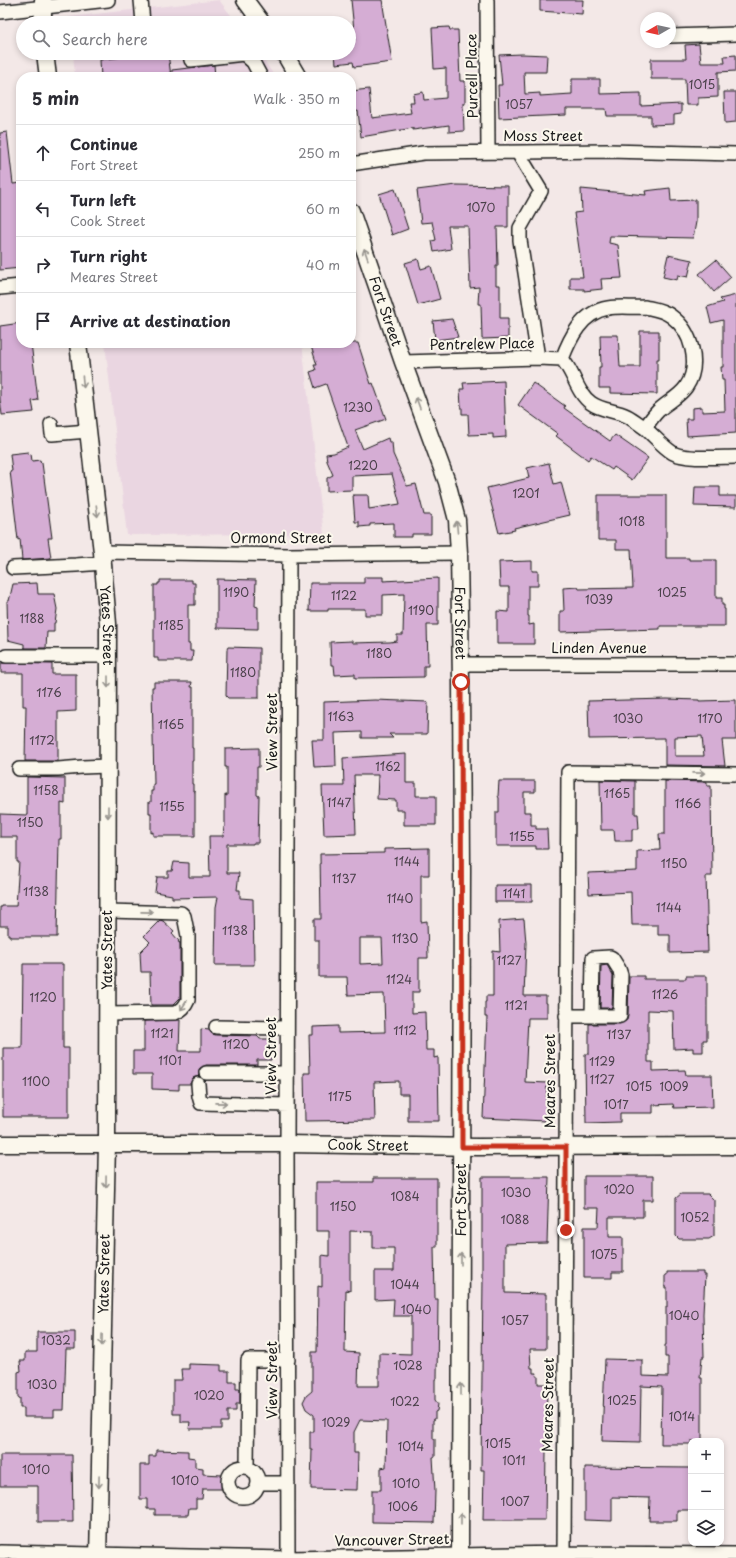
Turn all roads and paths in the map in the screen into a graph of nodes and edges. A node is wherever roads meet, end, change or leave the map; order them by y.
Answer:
1 (108, 0) edge
2 (141, 0) edge
3 (245, 0) edge
4 (487, 0) edge
5 (42, 3) edge
6 (0, 12) edge
7 (43, 16) edge
8 (142, 16) edge
9 (257, 16) edge
10 (736, 34) edge
11 (676, 36) edge
12 (46, 60) edge
13 (252, 60) edge
14 (288, 60) edge
15 (47, 72) edge
16 (259, 72) edge
17 (295, 72) edge
18 (488, 152) junction
19 (518, 153) junction
20 (736, 154) edge
21 (356, 163) edge
22 (356, 226) edge
23 (16, 286) edge
24 (0, 288) edge
25 (79, 348) edge
26 (538, 358) junction
27 (562, 359) junction
28 (403, 362) junction
29 (50, 424) dead end
30 (645, 428) junction
31 (88, 431) junction
32 (736, 457) edge
33 (459, 553) junction
34 (289, 555) junction
35 (103, 557) junction
36 (14, 568) dead end
37 (6, 656) dead end
38 (108, 656) junction
39 (461, 664) junction
40 (736, 664) edge
41 (108, 766) junction
42 (19, 769) dead end
43 (736, 774) edge
44 (108, 911) junction
45 (107, 1014) junction
46 (566, 1016) junction
47 (592, 1016) junction
48 (216, 1027) dead end
49 (287, 1028) junction
50 (206, 1073) dead end
51 (287, 1073) junction
52 (198, 1084) dead end
53 (287, 1104) junction
54 (107, 1143) junction
55 (0, 1144) edge
56 (287, 1144) junction
57 (736, 1146) edge
58 (462, 1147) junction
59 (566, 1147) junction
60 (288, 1360) junction
61 (247, 1467) junction
62 (259, 1482) junction
63 (288, 1483) junction
64 (0, 1552) edge
65 (736, 1554) edge
66 (98, 1556) edge
67 (564, 1556) edge
68 (460, 1557) edge
69 (288, 1558) edge

1 - 5 street
2 - 8 street
3 - 9 main road
4 - 18 street, Purcell Place
5 - 6 street
5 - 7 main road
10 - 11 street
12 - 15 main road
13 - 16 street
14 - 17 main road
18 - 19 street, Moss Street
18 - 21 street, Moss Street
19 - 20 street, Moss Street
19 - 26 street
28 -> 22 main road, Fort Street
23 - 24 street
25 -> 31 main road, Yates Street
26 - 27 street, Pentrelew Place
26 - 28 street, Pentrelew Place
27 - 30 street
27 - 30 street
33 -> 28 main road, Fort Street
29 - 31 street
30 - 32 street
31 -> 35 main road, Yates Street
33 - 34 street, Ormond Street
33 - 39 main road, Fort Street
34 - 35 street, Ormond Street
34 - 49 street, View Street
35 - 36 street, Ormond Street
35 - 38 main road, Yates Street
37 - 38 street
38 -> 41 main road, Yates Street
39 - 40 street, Linden Avenue
39 - 58 main road, Fort Street
41 - 42 street
41 -> 44 main road, Yates Street
46 -> 43 street, Meares Street
44 - 45 main road, Yates Street
44 -> 45 street
45 - 54 main road, Yates Street
46 - 47 street
46 - 59 street, Meares Street
47 - 47 street
48 - 49 street
49 - 51 street, View Street
50 - 51 street
51 - 53 street, View Street
52 -> 53 street
53 - 56 street, View Street
54 - 55 main road, Cook Street
54 - 56 main road, Cook Street
54 -> 66 main road, Yates Street
56 - 58 main road, Cook Street
56 - 60 street, View Street
57 - 59 main road, Cook Street
58 - 59 main road, Cook Street
68 -> 58 main road, Fort Street
59 - 67 street, Meares Street
60 - 61 street
60 - 63 street, View Street
61 - 62 street
61 - 62 street
62 - 63 street
63 - 69 street, View Street
64 - 66 street, Vancouver Street
65 - 67 street, Vancouver Street
66 - 69 street, Vancouver Street
67 - 68 street, Vancouver Street
68 - 69 street, Vancouver Street

